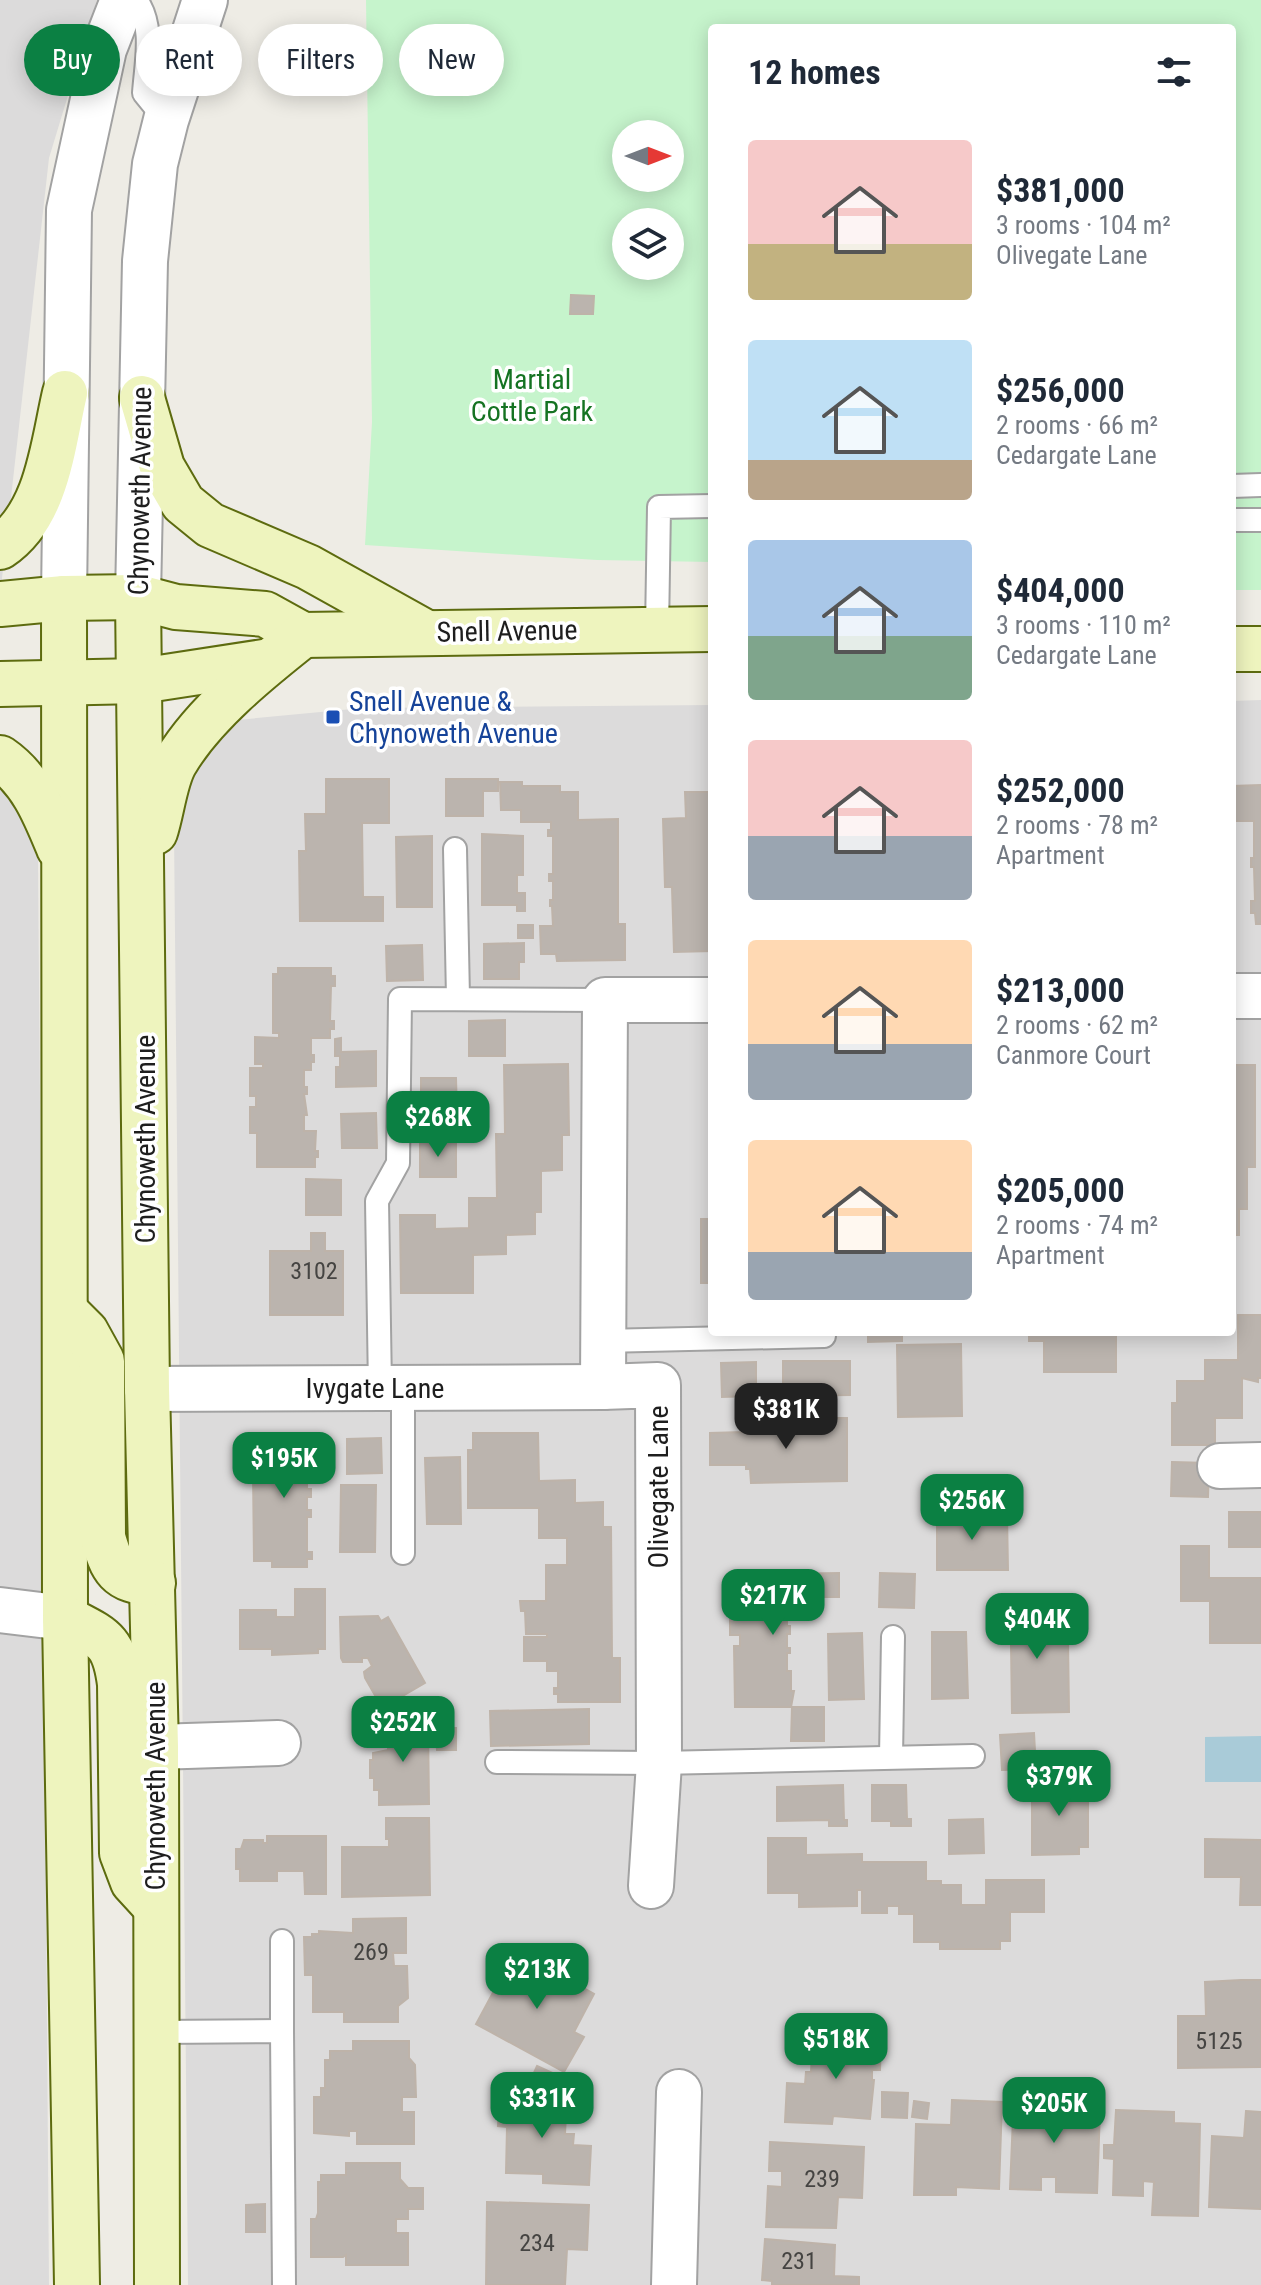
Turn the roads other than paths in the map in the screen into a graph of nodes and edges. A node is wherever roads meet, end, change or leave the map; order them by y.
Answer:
1 (123, 0) edge
2 (136, 0) edge
3 (205, 0) edge
4 (166, 120) junction
5 (65, 393) junction
6 (142, 398) junction
7 (1261, 485) edge
8 (1236, 486) edge
9 (708, 506) edge
10 (1236, 520) edge
11 (1261, 520) edge
12 (0, 547) edge
13 (138, 597) junction
14 (64, 598) junction
15 (0, 604) edge
16 (708, 629) edge
17 (657, 630) junction
18 (425, 632) junction
19 (287, 648) junction
20 (1236, 649) edge
21 (1261, 649) edge
22 (140, 681) junction
23 (65, 682) junction
24 (0, 684) edge
25 (0, 758) edge
26 (455, 849) dead end
27 (65, 862) junction
28 (142, 874) junction
29 (1236, 996) edge
30 (1261, 996) edge
31 (458, 998) junction
32 (605, 1000) junction
33 (708, 1000) edge
34 (65, 1311) junction
35 (824, 1336) dead end
36 (603, 1341) junction
37 (603, 1387) junction
38 (392, 1388) junction
39 (147, 1389) junction
40 (403, 1553) dead end
41 (153, 1583) junction
42 (0, 1610) edge
43 (65, 1618) junction
44 (893, 1637) dead end
45 (278, 1743) dead end
46 (156, 1747) junction
47 (973, 1756) dead end
48 (891, 1757) junction
49 (497, 1762) dead end
50 (659, 1763) junction
51 (651, 1886) dead end
52 (155, 1906) junction
53 (282, 1941) dead end
54 (282, 2031) junction
55 (157, 2032) junction
56 (679, 2092) dead end
57 (77, 2285) edge
58 (157, 2285) edge
59 (284, 2285) edge
60 (674, 2285) edge

1 - 5 street
2 - 4 lane
3 - 4 street, Chynoweth Avenue
4 - 6 street, Chynoweth Avenue
5 - 12 street
5 - 14 street
6 - 13 street, Chynoweth Avenue
6 - 18 street
7 - 8 lane
9 - 17 lane
10 - 11 lane
13 - 14 street
13 - 19 street
13 - 22 street, Chynoweth Avenue
14 - 15 street
14 - 23 street
16 - 17 street, Snell Avenue
17 - 18 street, Snell Avenue
18 - 19 street, Snell Avenue
19 - 22 street, Snell Avenue
19 - 28 street
20 - 21 street
22 - 23 street, Snell Avenue
22 - 28 street, Chynoweth Avenue
23 - 24 street, Snell Avenue
23 - 27 street
25 - 27 street
26 - 31 lane
27 - 34 street
28 - 39 street, Chynoweth Avenue
29 - 30 street
31 - 32 lane
31 - 38 lane
32 - 33 street
32 - 36 street
34 - 41 street
34 - 43 street
35 - 36 lane
36 - 37 street
37 - 38 street, Ivygate Lane
37 - 50 street, Olivegate Lane
38 - 39 street, Ivygate Lane
38 - 40 lane
39 - 41 street, Chynoweth Avenue
41 - 46 street, Chynoweth Avenue
42 - 43 street
43 - 52 street
43 - 57 street
44 - 48 lane
45 - 46 street
46 - 52 street, Chynoweth Avenue
47 - 48 lane
48 - 50 lane
49 - 50 lane
50 - 51 street, Olivegate Lane
52 - 55 street, Chynoweth Avenue
53 - 54 lane
54 - 55 lane
54 - 59 lane
55 - 58 street, Chynoweth Avenue
56 - 60 street

